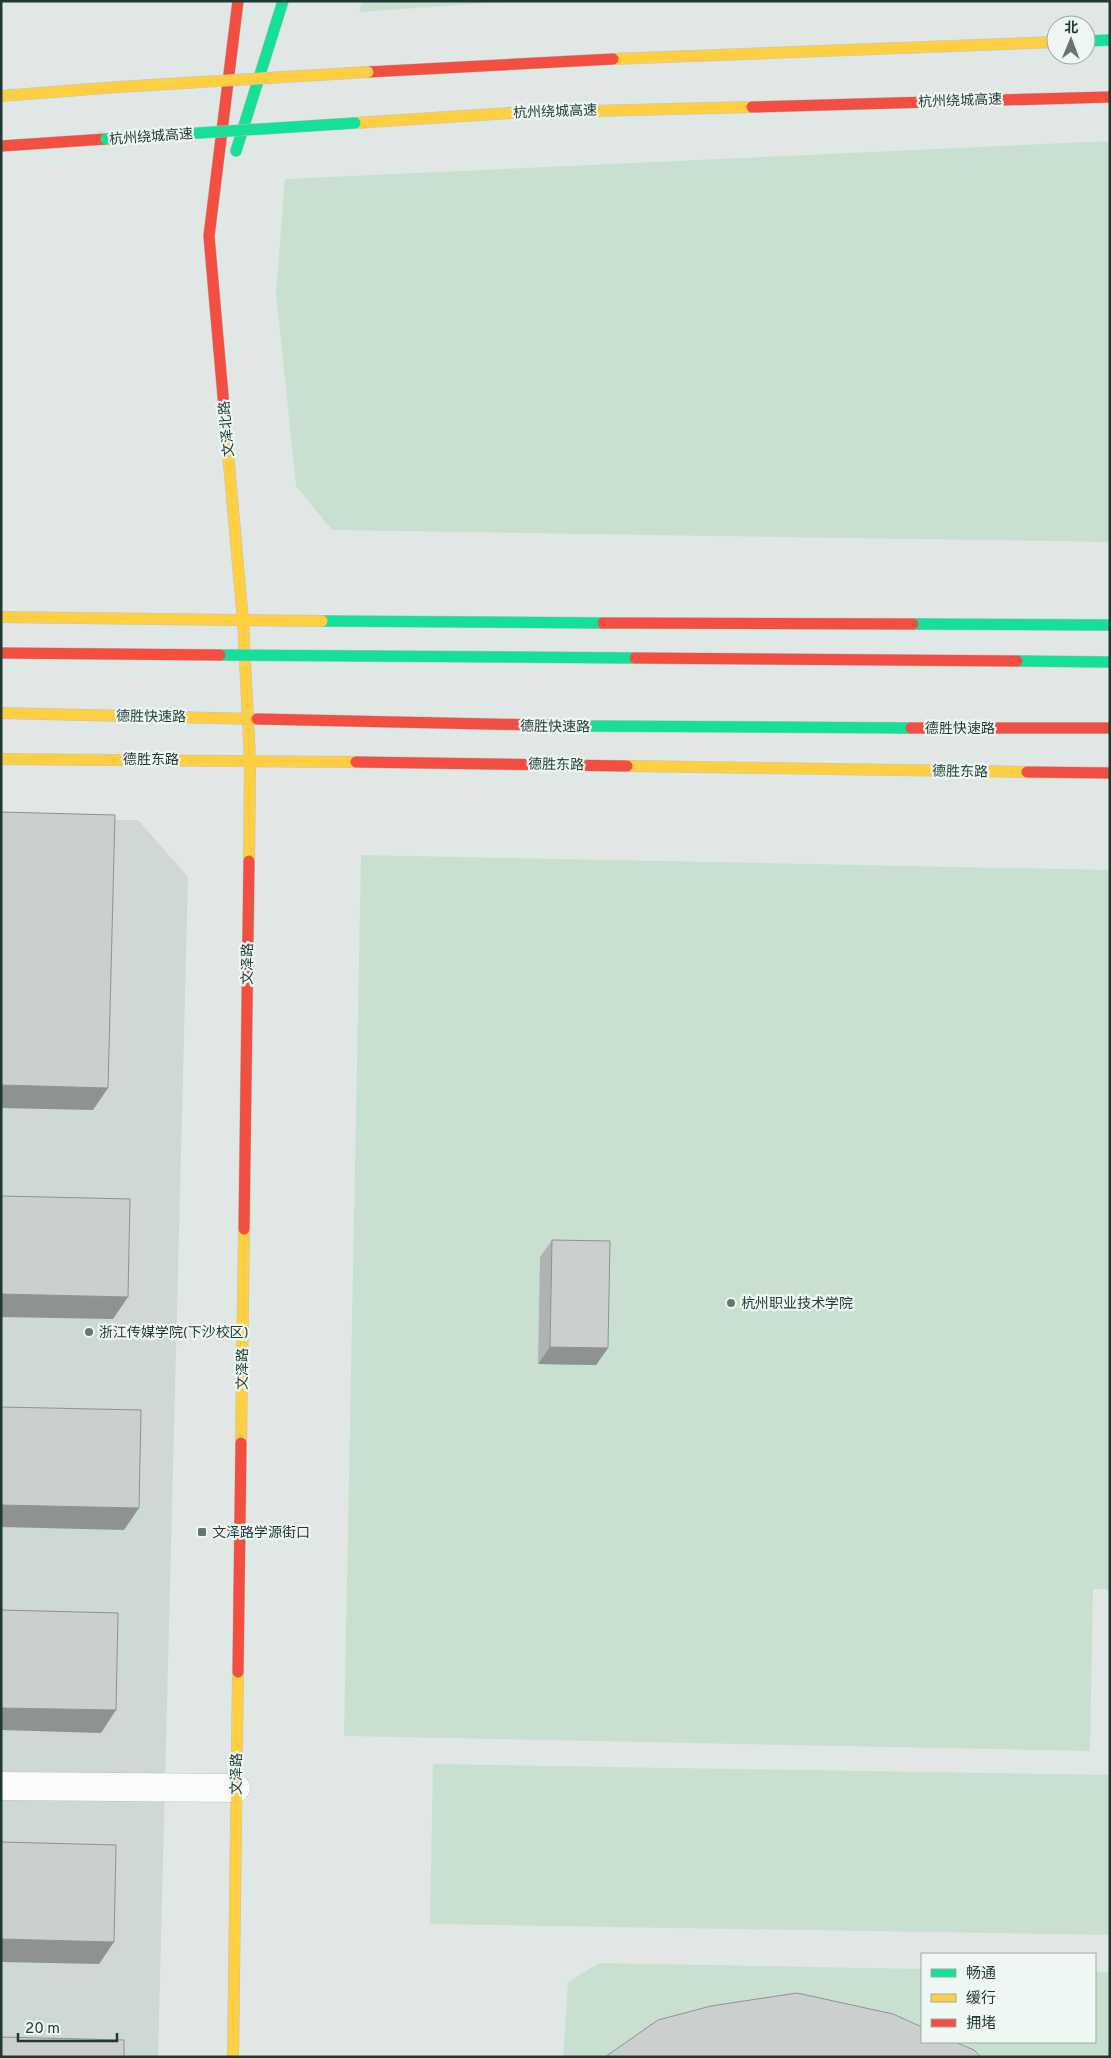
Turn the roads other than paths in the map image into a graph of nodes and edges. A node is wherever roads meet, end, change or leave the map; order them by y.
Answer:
1 (238, 1) edge
2 (283, 1) edge
3 (1110, 40) edge
4 (1096, 41) edge
5 (1046, 42) edge
6 (1, 96) edge
7 (1110, 97) edge
8 (1, 146) edge
9 (209, 236) junction
10 (1, 617) edge
11 (243, 621) junction
12 (1110, 625) edge
13 (1, 652) edge
14 (1110, 662) edge
15 (1, 713) edge
16 (1110, 728) edge
17 (1, 759) edge
18 (250, 760) junction
19 (1110, 773) edge
20 (1, 1786) edge
21 (236, 1788) junction
22 (232, 2057) edge

1 - 9 main road, 文泽北路
2 - 9 main road, 文泽北路
3 - 4 main road
5 - 6 main road, bridge
7 - 8 main road, 杭州绕城高速, bridge
9 - 11 main road, 文泽北路
10 - 11 main road
11 - 12 main road
11 - 18 main road, 文泽路
13 - 14 main road, bridge
15 - 16 main road, 德胜快速路, bridge
17 - 18 main road, 德胜东路
18 - 19 main road, 德胜东路
18 - 21 main road, 文泽路
20 - 21 street
21 - 22 main road, 文泽路

